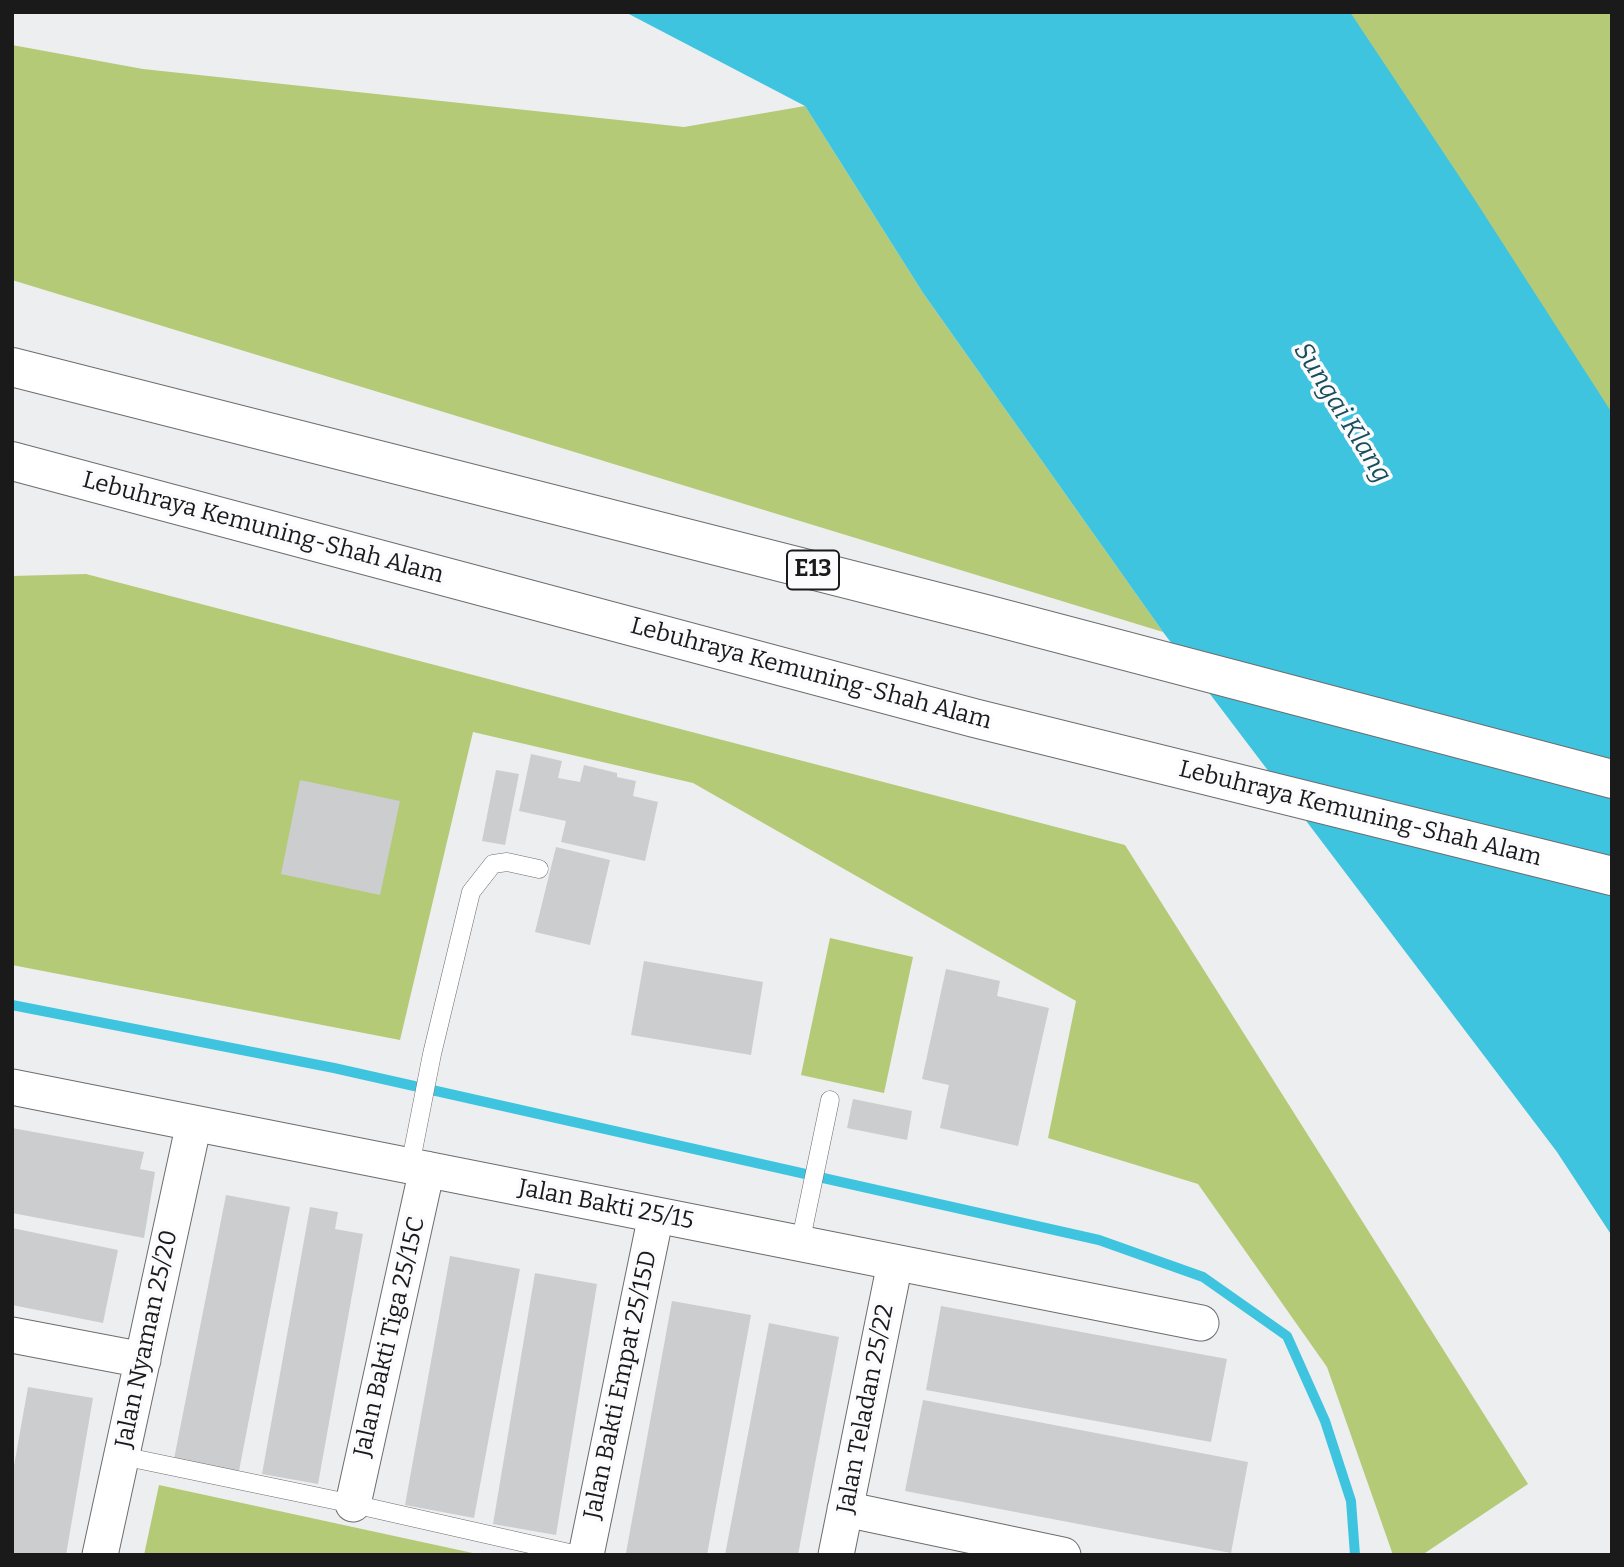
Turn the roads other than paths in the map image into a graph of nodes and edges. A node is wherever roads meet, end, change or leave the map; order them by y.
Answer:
1 (12, 367) edge
2 (12, 461) edge
3 (1612, 779) edge
4 (539, 869) dead end
5 (1612, 876) edge
6 (12, 1087) edge
7 (830, 1100) dead end
8 (194, 1123) junction
9 (418, 1168) junction
10 (656, 1215) junction
11 (800, 1244) junction
12 (895, 1262) junction
13 (1200, 1323) dead end
14 (12, 1335) edge
15 (143, 1360) junction
16 (122, 1456) junction
17 (353, 1504) junction
18 (845, 1509) junction
19 (100, 1555) edge
20 (578, 1555) edge
21 (586, 1555) edge
22 (836, 1555) edge
23 (1063, 1555) edge

1 - 3 highway, E13
2 - 5 highway, Lebuhraya Kemuning-Shah Alam
4 - 9 lane
6 - 8 street, Jalan Bakti 25/15
7 - 11 lane
8 - 9 street, Jalan Bakti 25/15
8 - 15 street, Jalan Nyaman 25/20
9 - 10 street, Jalan Bakti 25/15
9 - 17 street, Jalan Bakti Tiga 25/15C
10 - 11 street, Jalan Bakti 25/15
10 - 21 street, Jalan Bakti Empat 25/15D
11 - 12 street, Jalan Bakti 25/15
12 - 13 street, Jalan Bakti 25/15
12 - 18 street, Jalan Teladan 25/22
14 - 15 street
15 - 16 street, Jalan Nyaman 25/20
16 - 17 lane
16 - 19 street, Jalan Nyaman 25/20
17 - 20 lane
18 - 22 street, Jalan Teladan 25/22
18 - 23 street

